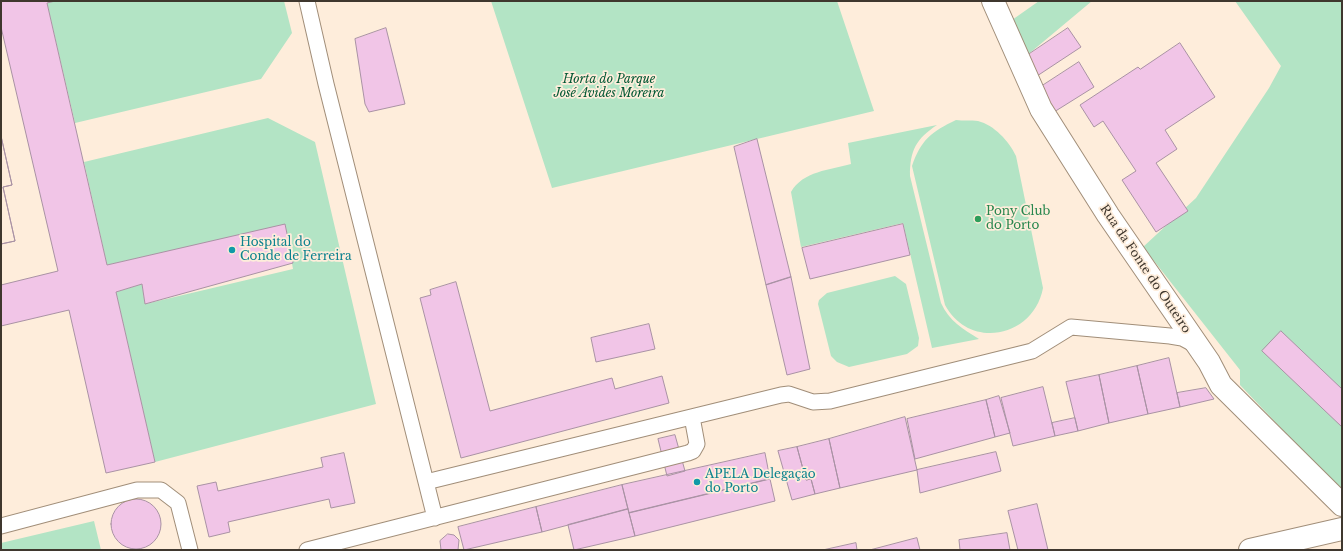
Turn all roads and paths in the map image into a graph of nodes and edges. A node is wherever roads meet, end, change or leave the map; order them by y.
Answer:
1 (308, 1) edge
2 (993, 1) edge
3 (1198, 346) junction
4 (692, 417) junction
5 (426, 482) junction
6 (1342, 505) edge
7 (435, 518) junction
8 (1, 526) edge
9 (1342, 529) edge
10 (190, 550) edge
11 (307, 550) edge
12 (1250, 550) edge

1 - 5 lane
2 - 3 street, Rua da Fonte do Outeiro
3 - 4 lane
3 - 6 street, Rua da Fonte do Outeiro
4 - 5 lane
4 - 7 lane
5 - 7 lane
7 - 11 lane
8 - 10 lane
9 - 12 street

